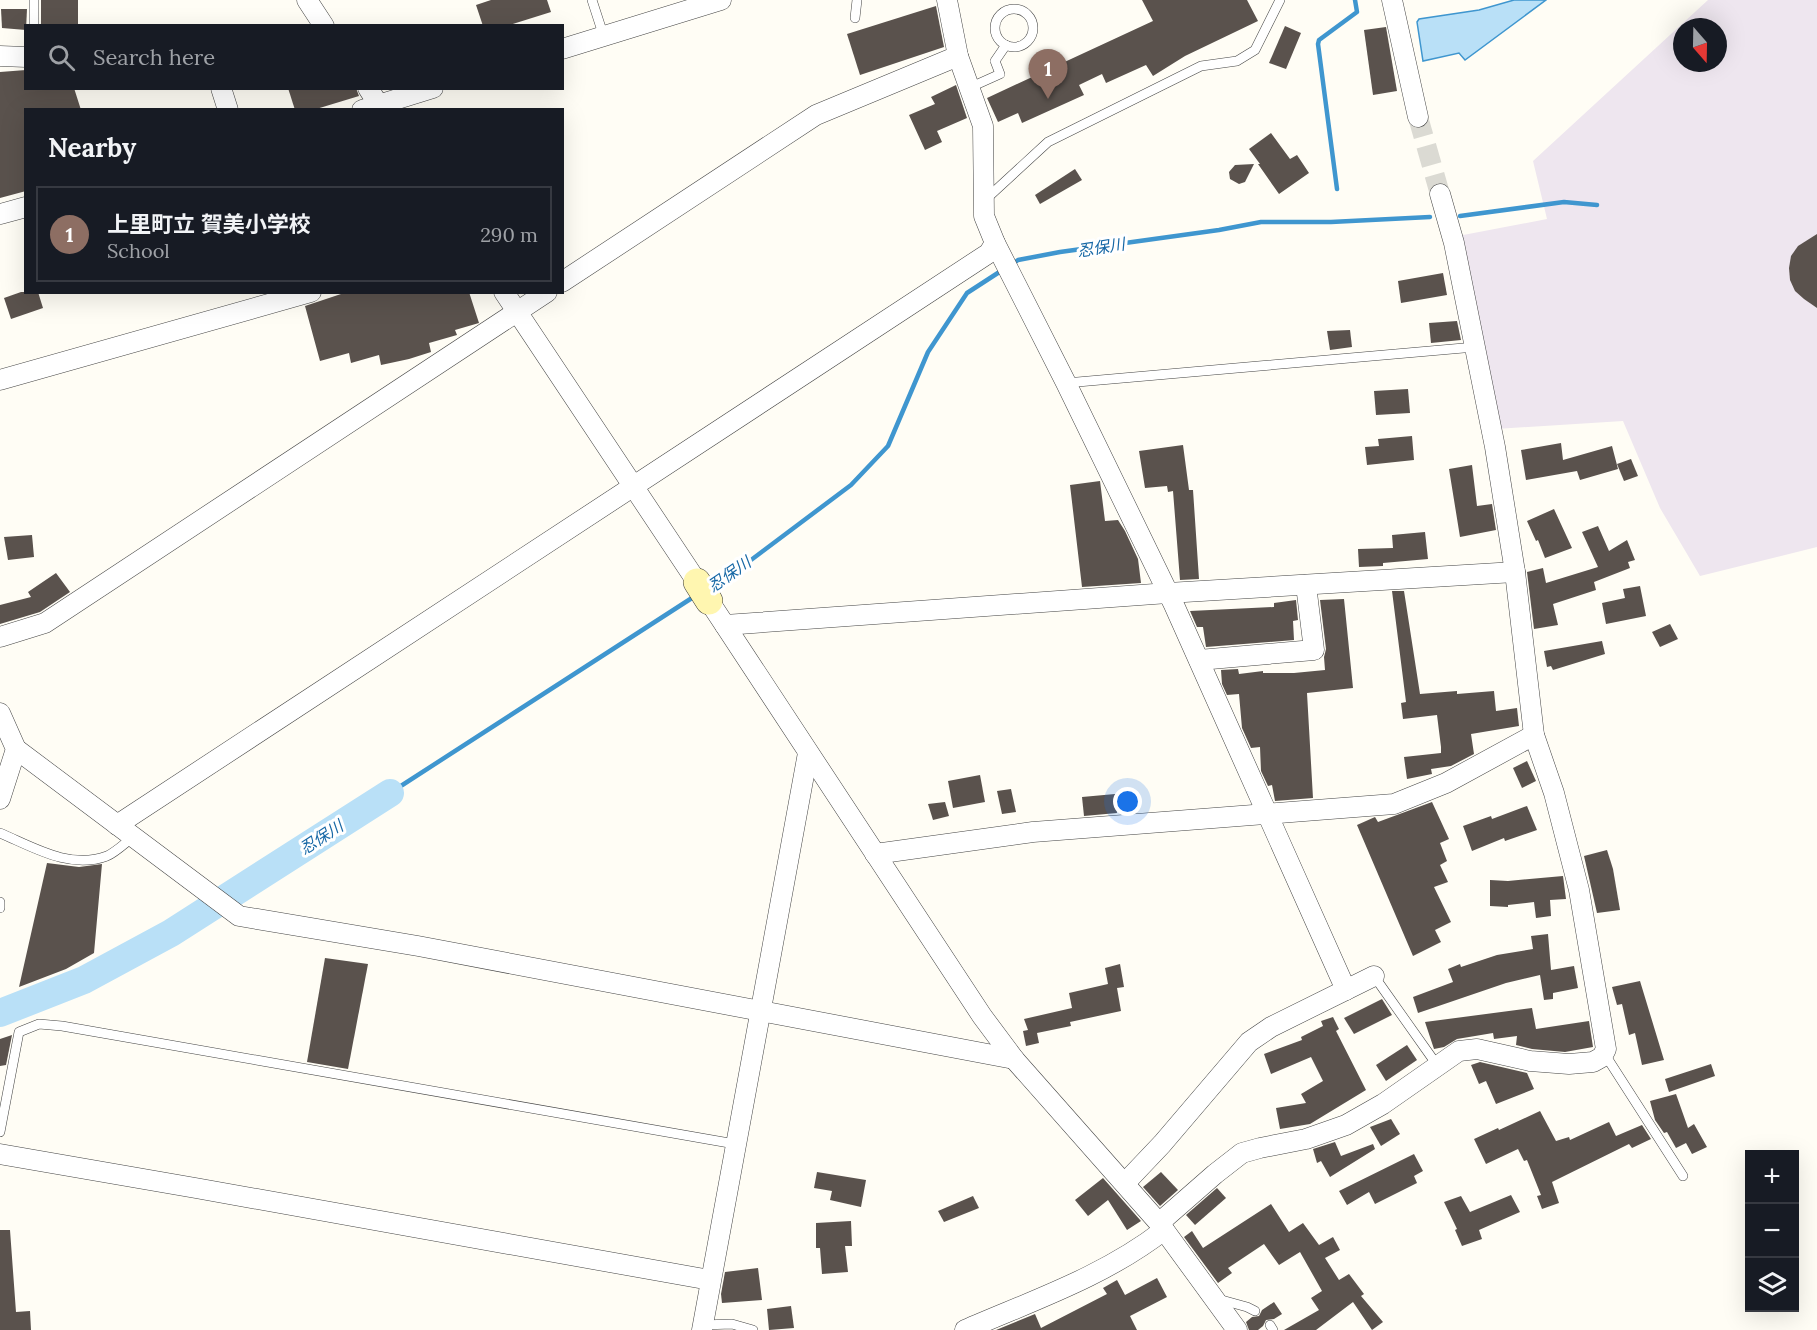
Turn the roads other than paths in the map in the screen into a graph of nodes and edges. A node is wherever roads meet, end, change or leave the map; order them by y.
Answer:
1 (34, 0) edge
2 (307, 0) edge
3 (592, 0) edge
4 (721, 0) edge
5 (856, 0) edge
6 (947, 0) edge
7 (1280, 0) edge
8 (1395, 0) edge
9 (1010, 4) edge
10 (855, 18) dead end
11 (34, 24) edge
12 (323, 24) edge
13 (604, 37) junction
14 (1006, 45) junction
15 (564, 49) edge
16 (0, 56) edge
17 (958, 56) junction
18 (24, 57) edge
19 (971, 87) junction
20 (221, 90) edge
21 (425, 90) edge
22 (373, 103) edge
23 (227, 108) edge
24 (1418, 117) tunnel mouth
25 (1440, 194) tunnel mouth
26 (983, 202) junction
27 (24, 208) edge
28 (0, 214) edge
29 (998, 250) junction
30 (564, 281) edge
31 (304, 294) edge
32 (505, 294) edge
33 (544, 294) edge
34 (517, 312) junction
35 (1475, 347) junction
36 (0, 380) edge
37 (1066, 383) junction
38 (632, 486) junction
39 (1515, 572) junction
40 (1306, 585) junction
41 (1168, 593) junction
42 (725, 626) junction
43 (0, 637) edge
44 (1199, 660) junction
45 (0, 713) edge
46 (1534, 735) junction
47 (16, 749) junction
48 (808, 753) junction
49 (0, 799) edge
50 (1269, 815) junction
51 (117, 825) junction
52 (0, 833) edge
53 (133, 837) junction
54 (875, 854) junction
55 (0, 902) edge
56 (0, 908) edge
57 (1374, 976) joint
58 (1346, 990) junction
59 (760, 1010) junction
60 (1604, 1053) junction
61 (1014, 1059) junction
62 (1437, 1065) junction
63 (0, 1132) edge
64 (735, 1144) junction
65 (0, 1154) edge
66 (1683, 1176) dead end
67 (1125, 1183) junction
68 (1162, 1227) junction
69 (710, 1280) junction
70 (1214, 1298) junction
71 (1256, 1311) dead end
72 (702, 1328) edge
73 (753, 1330) edge
74 (965, 1330) edge
75 (1237, 1330) edge

1 - 11 lane
2 - 12 street
3 - 13 lane
4 - 13 street
5 - 10 lane
6 - 17 street
7 - 26 lane
8 - 24 street
9 - 14 lane
9 - 14 lane
13 - 15 street
14 - 19 lane
16 - 18 street
17 - 19 street
17 - 30 street
19 - 26 street
20 - 23 street
21 - 22 street
25 - 35 street
26 - 29 street
27 - 28 street
29 - 37 street
29 - 38 street
31 - 36 street
32 - 34 street
33 - 34 street
34 - 38 street
34 - 43 street
35 - 37 lane
35 - 39 street
37 - 41 street
38 - 42 street
38 - 51 street
39 - 40 street
39 - 46 street
40 - 41 street
40 - 44 street
41 - 42 street
41 - 44 street
42 - 48 street
44 - 50 street
45 - 47 street
46 - 50 street
46 - 60 street
47 - 49 street
47 - 51 street
48 - 54 street
48 - 59 street
50 - 54 street
50 - 58 street
51 - 53 street
52 - 53 lane
53 - 59 street
54 - 61 street
55 - 56 lane
57 - 58 street
57 - 62 lane
58 - 67 street
59 - 61 street
59 - 64 street
60 - 62 street
60 - 66 lane
61 - 67 street
62 - 68 street
63 - 64 lane
64 - 69 street
65 - 69 street
67 - 68 street
68 - 70 street
68 - 74 street
69 - 72 street
70 - 71 lane
70 - 75 street
72 - 73 lane

